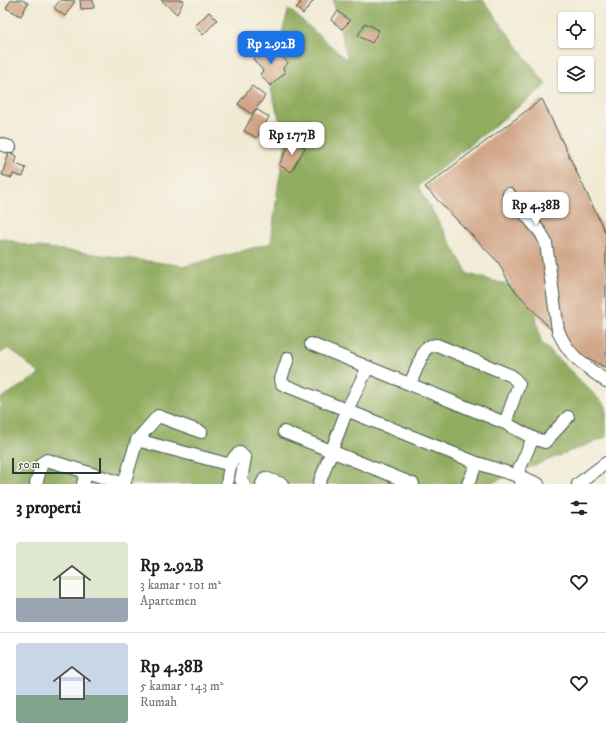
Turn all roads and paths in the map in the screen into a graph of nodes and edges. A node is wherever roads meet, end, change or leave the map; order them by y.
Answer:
1 (509, 194) dead end
2 (311, 344) dead end
3 (288, 358) dead end
4 (368, 367) junction
5 (606, 381) edge
6 (410, 384) junction
7 (347, 410) junction
8 (568, 417) dead end
9 (504, 423) junction
10 (201, 432) dead end
11 (284, 432) dead end
12 (533, 438) junction
13 (137, 440) junction
14 (331, 451) junction
15 (477, 463) junction
16 (606, 463) edge
17 (231, 465) junction
18 (84, 478) edge
19 (521, 479) edge
20 (36, 484) edge
21 (124, 484) edge
22 (227, 484) edge
23 (244, 484) edge
24 (262, 484) edge
25 (282, 484) edge
26 (319, 484) edge
27 (413, 484) edge
28 (468, 484) edge
29 (538, 484) edge
30 (578, 484) edge

1 - 5 street
2 - 4 street
3 - 7 street
4 - 6 street
4 - 7 street
6 - 9 street
6 - 9 street
7 - 14 street
7 - 15 street
8 - 12 street
9 - 12 street
10 - 13 street
11 - 14 street
12 - 19 street
13 - 17 street
13 - 21 street
14 - 26 street
14 - 27 street
15 - 19 street
15 - 28 street
16 - 30 street
17 - 22 street
17 - 23 street
18 - 20 street
18 - 21 street
19 - 29 street
24 - 25 street

